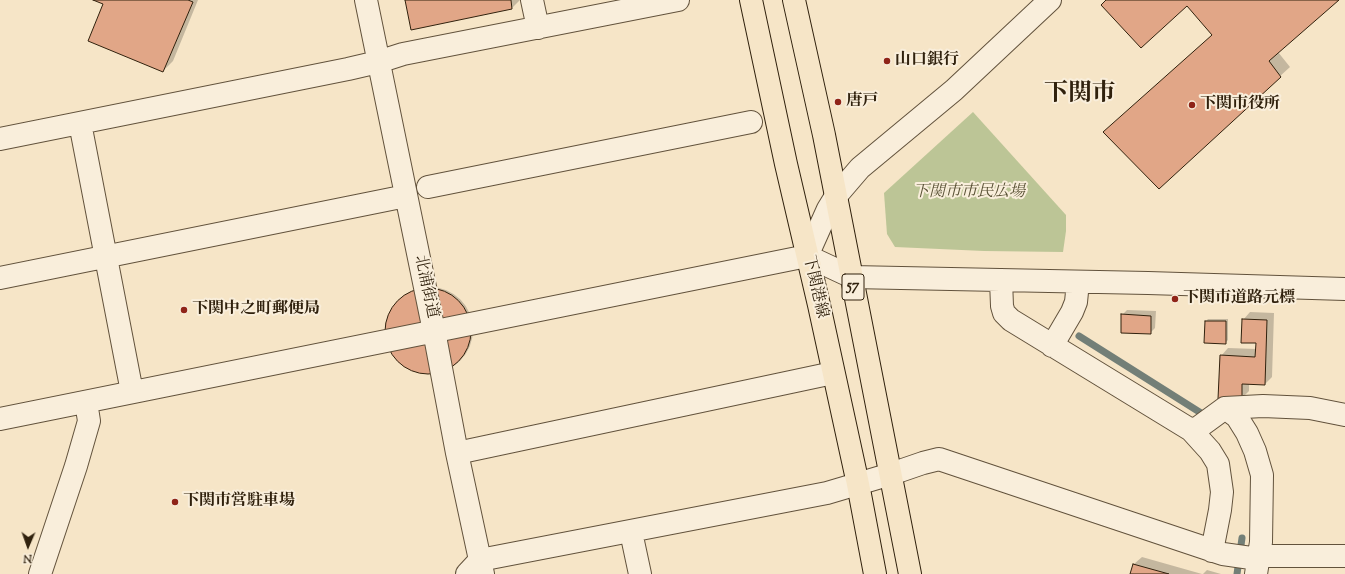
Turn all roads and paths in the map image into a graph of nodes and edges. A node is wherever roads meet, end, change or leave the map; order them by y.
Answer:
1 (366, 0) edge
2 (532, 0) edge
3 (678, 0) edge
4 (751, 0) edge
5 (794, 0) edge
6 (1050, 0) edge
7 (538, 28) junction
8 (378, 62) junction
9 (751, 122) dead end
10 (80, 123) junction
11 (0, 139) edge
12 (428, 187) dead end
13 (406, 196) junction
14 (836, 196) junction
15 (106, 256) junction
16 (807, 256) junction
17 (852, 277) junction
18 (0, 278) edge
19 (1001, 280) junction
20 (1078, 282) junction
21 (1345, 289) edge
22 (434, 331) junction
23 (1052, 346) junction
24 (833, 373) junction
25 (132, 392) junction
26 (86, 402) junction
27 (1225, 408) junction
28 (1345, 415) edge
29 (0, 419) edge
30 (1192, 430) junction
31 (457, 453) junction
32 (891, 474) junction
33 (858, 484) junction
34 (631, 532) junction
35 (1217, 552) junction
36 (1345, 556) edge
37 (1255, 563) edge
38 (477, 569) edge
39 (40, 574) edge
40 (640, 574) edge
41 (875, 574) edge
42 (910, 574) edge

1 - 8 street, 北浦街道
2 - 7 street
3 - 7 street
4 - 16 main road, 下関港線 / 57
5 - 14 main road, 57
6 - 14 street
7 - 8 street
8 - 10 street
8 - 13 street, 北浦街道
9 - 12 street
10 - 11 street
10 - 15 street
13 - 15 street
13 - 22 street, 北浦街道
14 - 16 street
14 - 17 main road, 57
15 - 18 street
15 - 25 street
16 - 17 street
16 - 22 street
16 - 24 main road, 下関港線 / 57
17 - 19 street
17 - 32 main road, 57
19 - 20 street
19 - 23 street
20 - 21 street
20 - 23 street
22 - 25 street
22 - 31 street, 北浦街道
23 - 30 street
24 - 31 street
24 - 33 main road, 下関港線 / 57
25 - 26 street
26 - 29 street
26 - 39 street
27 - 28 street
27 - 30 street
27 - 37 street
30 - 35 street
31 - 38 street, 北浦街道
32 - 33 street
32 - 35 street
32 - 42 main road, 57
33 - 34 street
33 - 41 main road, 下関港線 / 57
34 - 38 street
34 - 40 street
35 - 37 street
36 - 37 street

